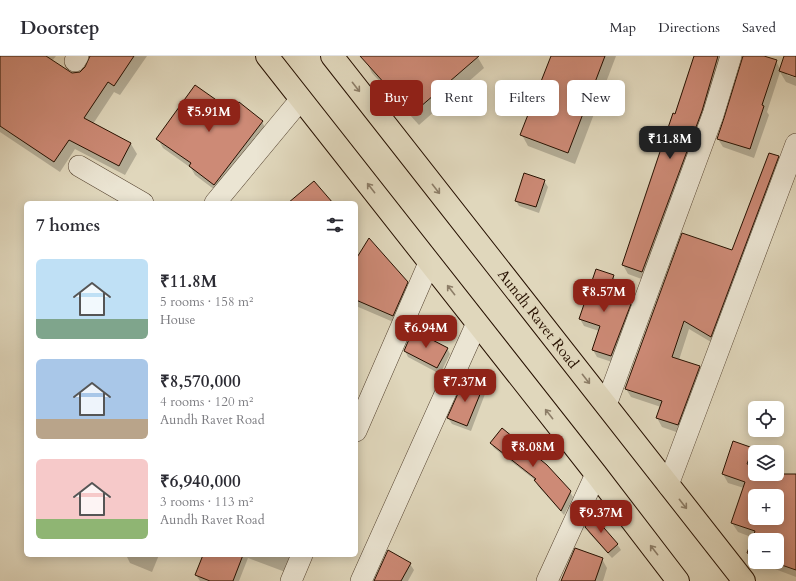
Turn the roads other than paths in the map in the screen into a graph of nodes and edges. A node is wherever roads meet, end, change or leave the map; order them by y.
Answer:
1 (267, 56) edge
2 (332, 56) edge
3 (731, 56) edge
4 (301, 99) junction
5 (796, 144) edge
6 (79, 166) dead end
7 (140, 201) edge
8 (218, 201) edge
9 (429, 263) junction
10 (476, 323) junction
11 (606, 405) junction
12 (358, 426) edge
13 (596, 474) junction
14 (668, 485) junction
15 (301, 557) edge
16 (291, 581) edge
17 (361, 581) edge
18 (547, 581) edge
19 (678, 581) edge
20 (744, 581) edge

1 - 4 main road
2 -> 11 main road, Aundh Ravet Road
3 - 11 street
4 - 8 street
9 -> 4 main road
5 - 14 street
6 - 7 street
10 -> 9 main road
9 - 12 street
13 -> 10 main road
10 - 17 street
11 - 14 main road, Aundh Ravet Road
13 - 18 street
19 -> 13 main road
14 -> 20 main road, Aundh Ravet Road
15 - 16 street

